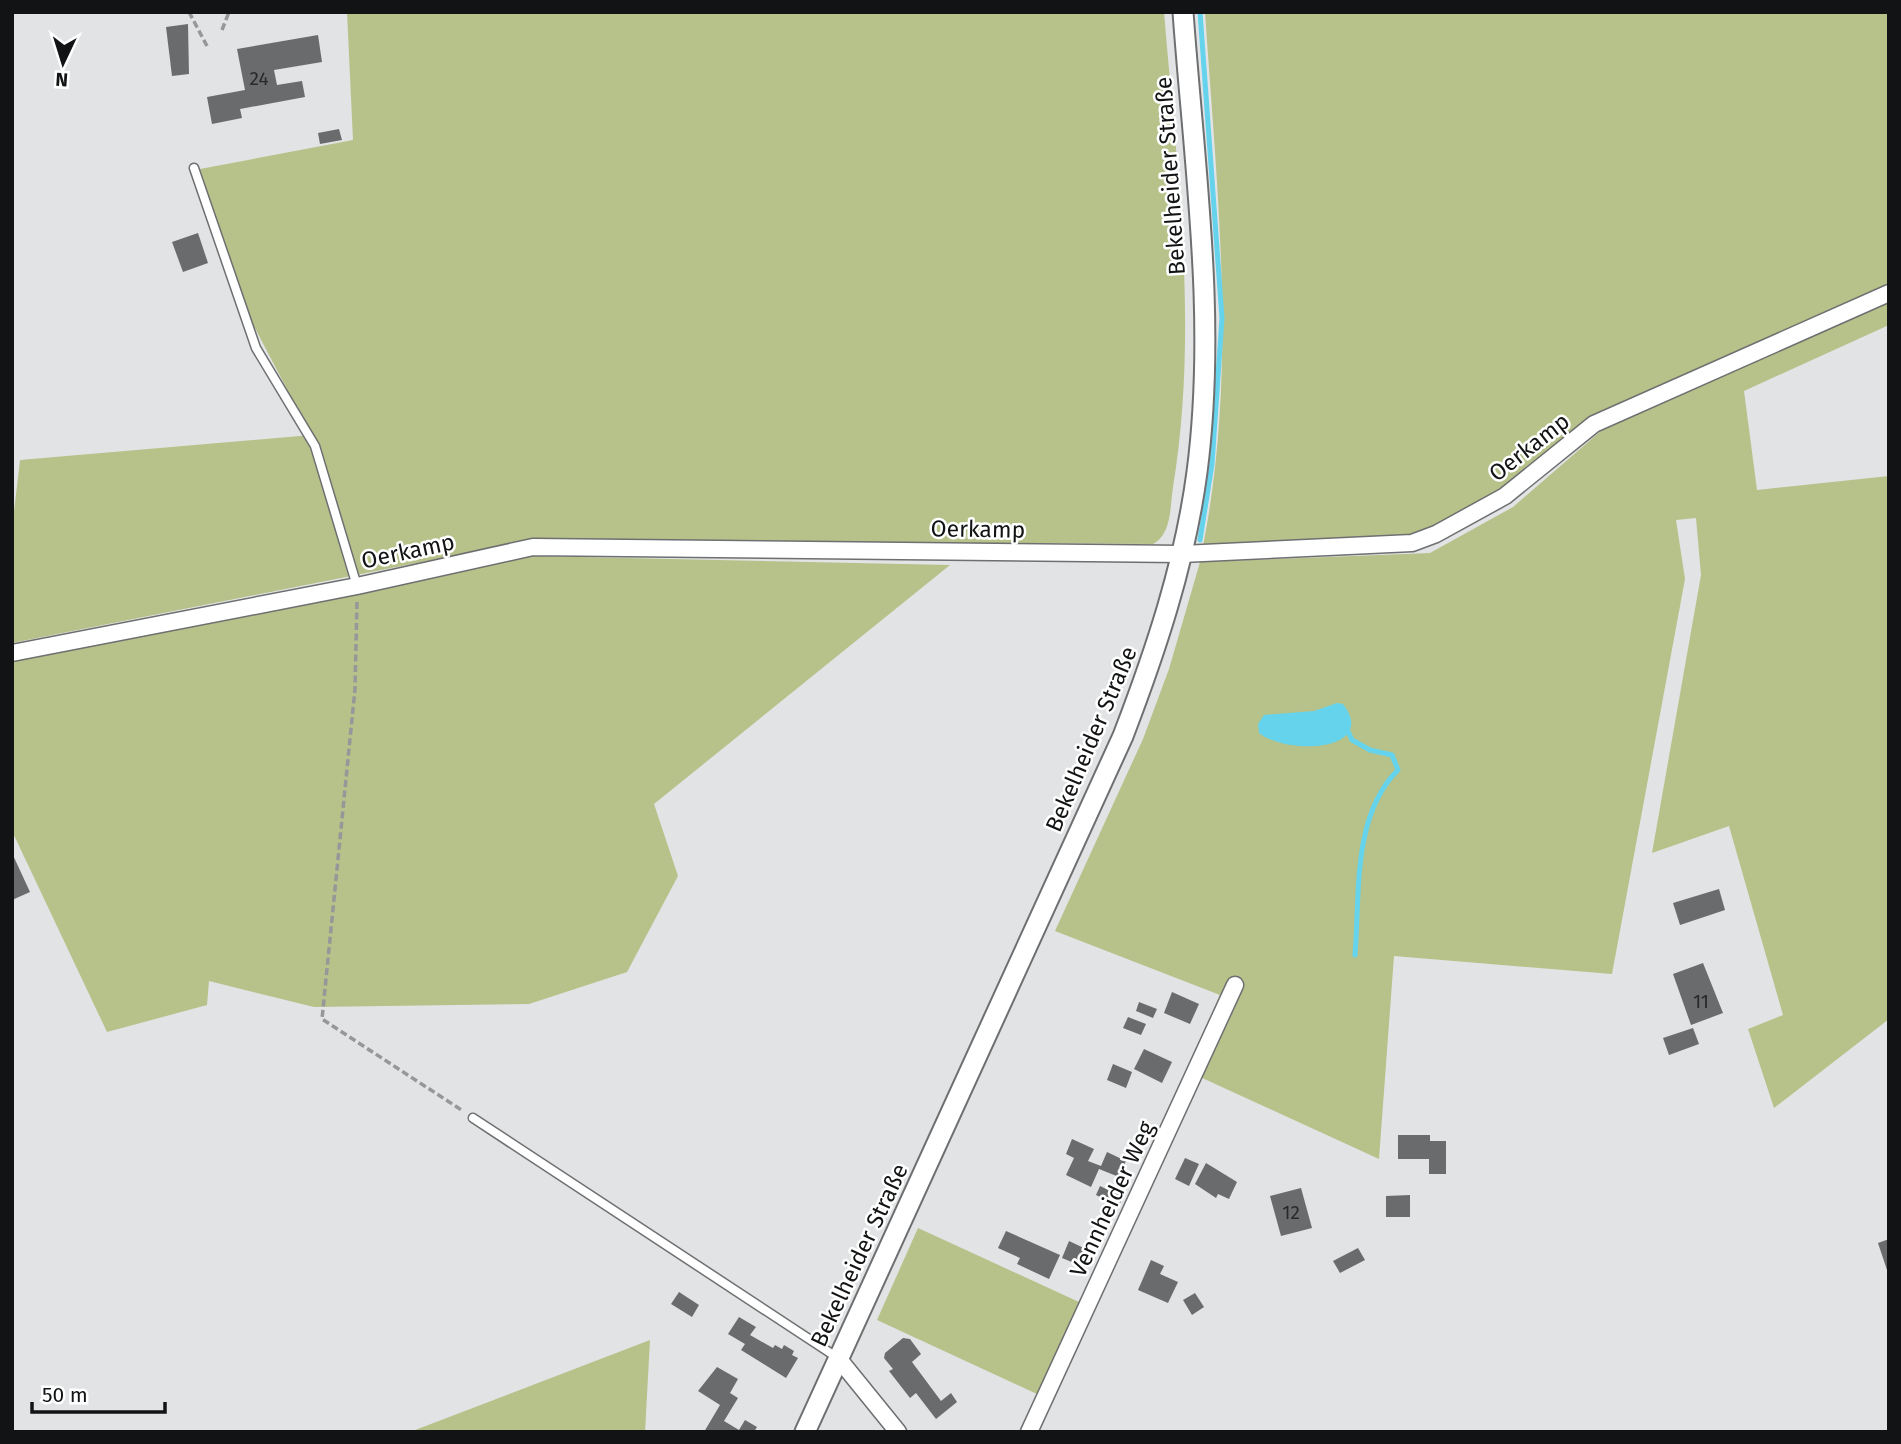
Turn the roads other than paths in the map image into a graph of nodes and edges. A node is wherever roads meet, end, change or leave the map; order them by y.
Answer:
1 (1183, 12) edge
2 (194, 168) dead end
3 (1889, 293) edge
4 (1182, 554) junction
5 (358, 586) junction
6 (12, 653) edge
7 (1235, 985) dead end
8 (473, 1118) road end
9 (838, 1358) junction
10 (805, 1432) edge
11 (898, 1432) edge
12 (1029, 1432) edge

1 - 4 street, Bekelheider Straße
2 - 5 lane
3 - 4 street, Oerkamp
4 - 5 street, Oerkamp
4 - 9 street, Bekelheider Straße
5 - 6 street, Oerkamp
7 - 12 street, Vennheider Weg
8 - 9 lane
9 - 10 street, Bekelheider Straße
9 - 11 street

